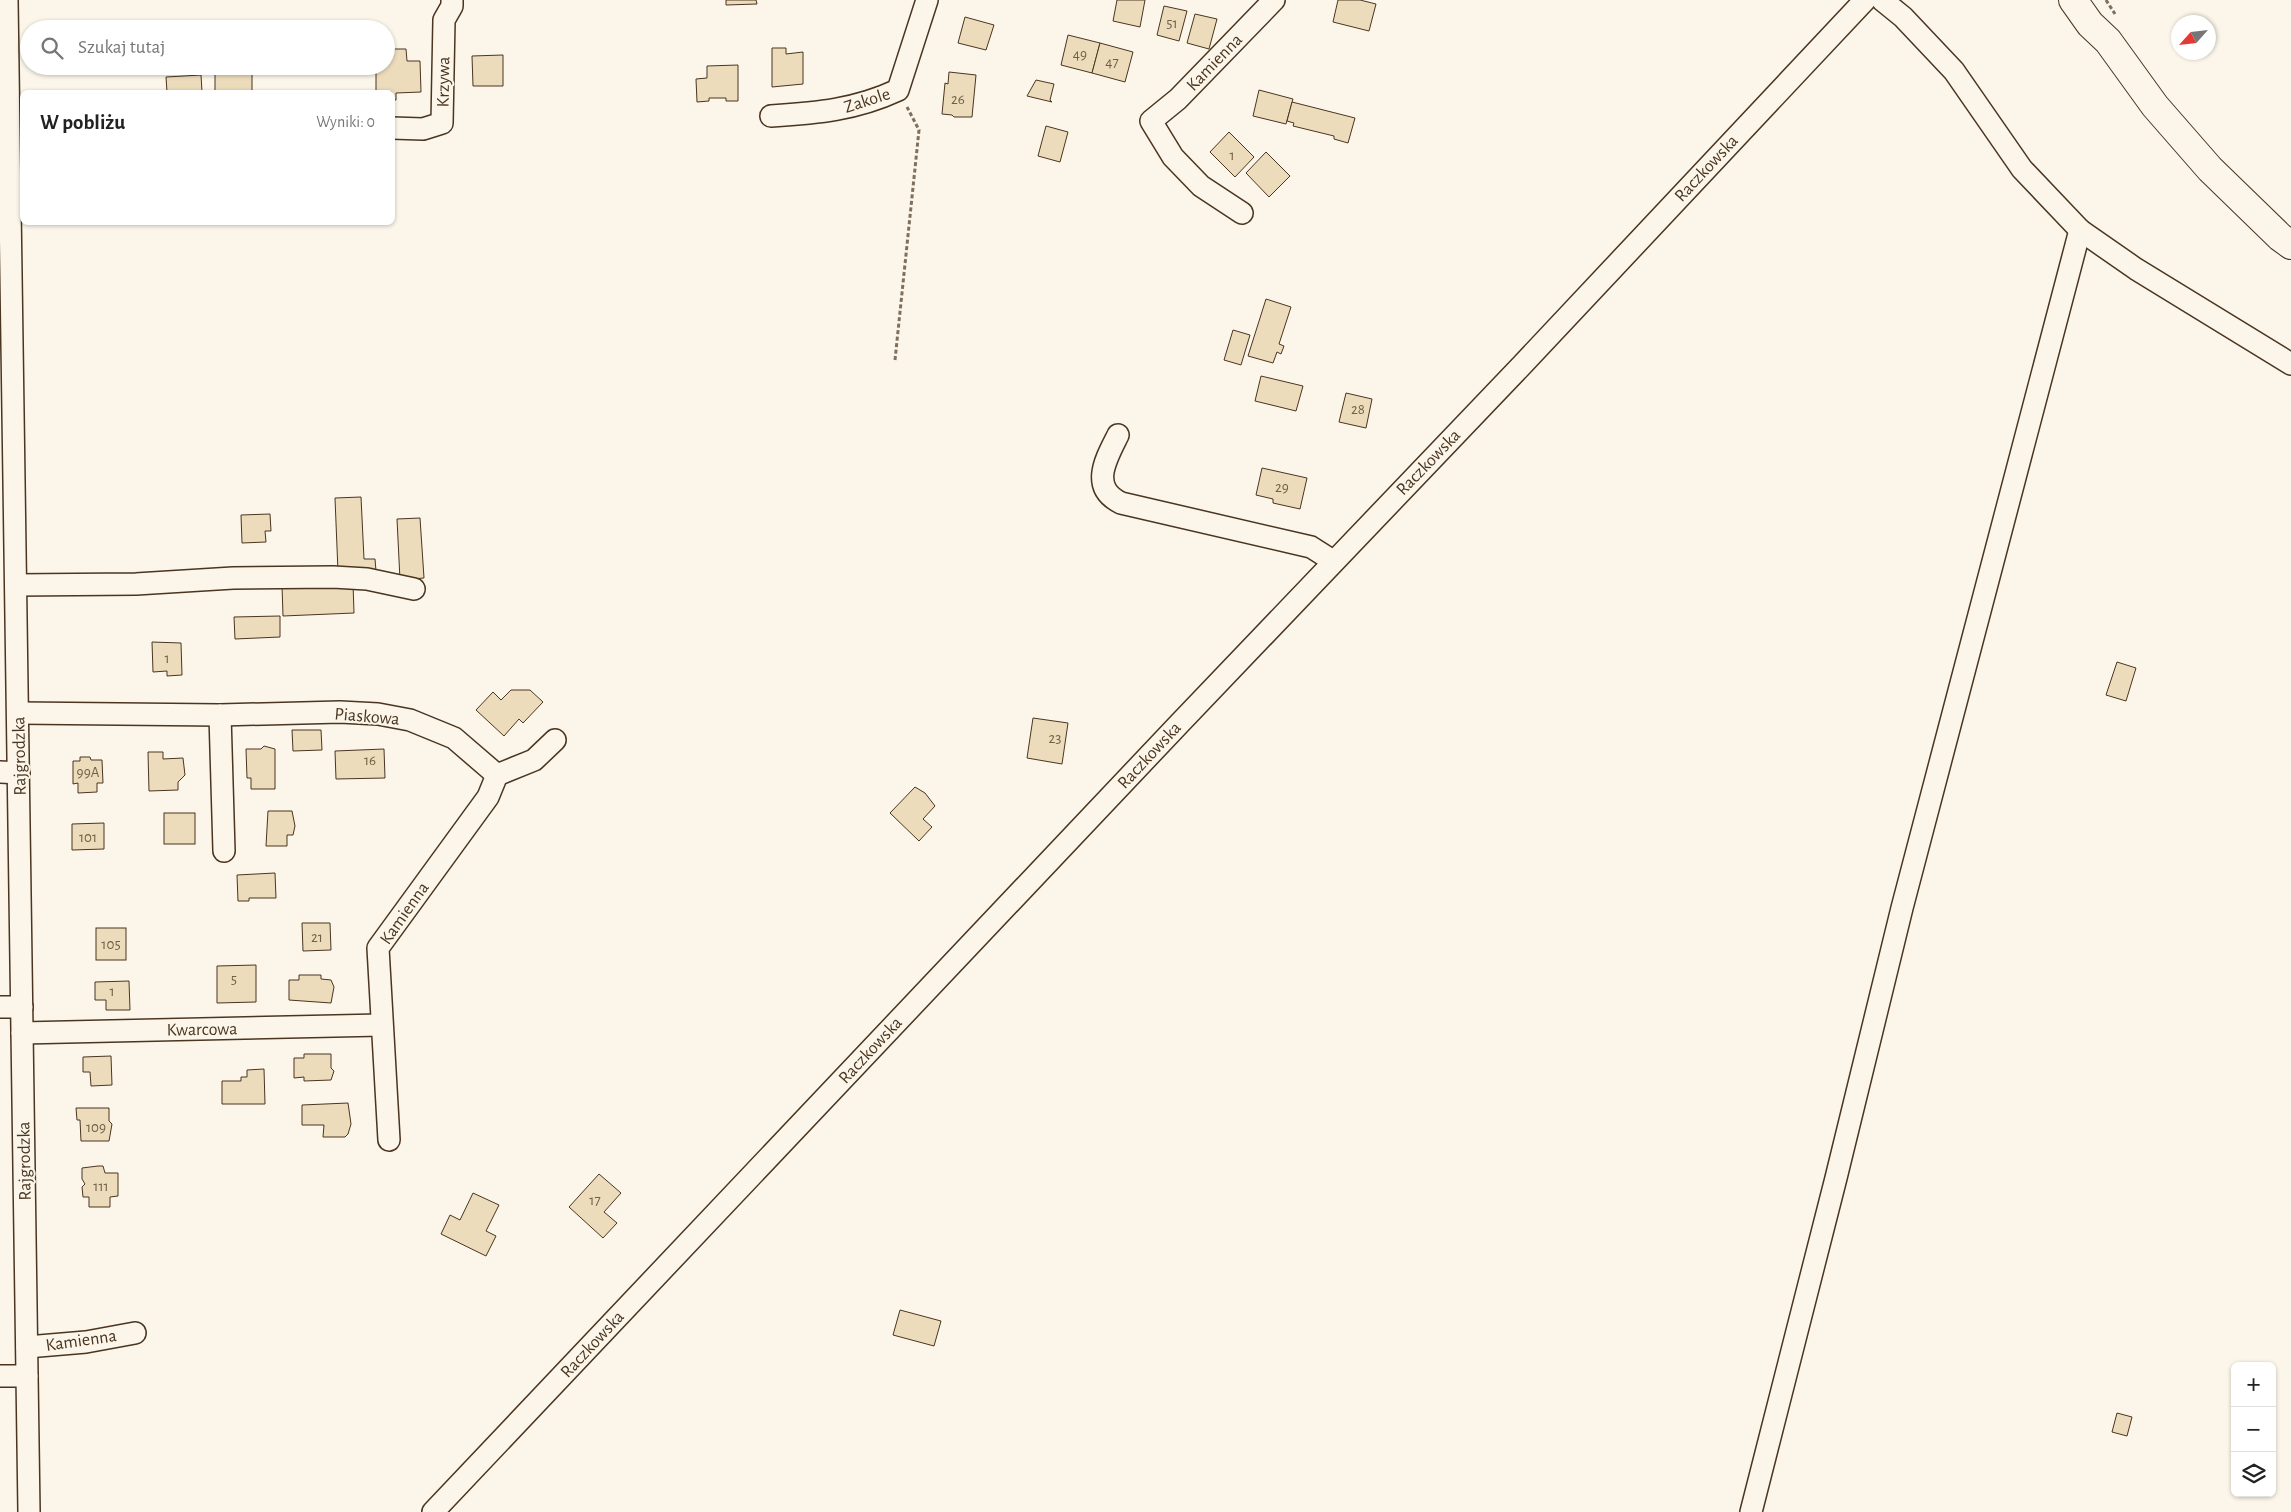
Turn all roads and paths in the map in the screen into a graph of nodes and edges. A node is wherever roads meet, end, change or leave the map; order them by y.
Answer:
1 (7, 0) edge
2 (452, 0) edge
3 (927, 0) edge
4 (1274, 0) edge
5 (1865, 0) edge
6 (1882, 0) edge
7 (2073, 0) edge
8 (2090, 0) edge
9 (2108, 41) junction
10 (898, 90) junction
11 (771, 116) dead end
12 (395, 128) edge
13 (16, 164) edge
14 (1242, 214) dead end
15 (2080, 230) junction
16 (2291, 245) edge
17 (6, 320) edge
18 (895, 360) dead end
19 (2291, 364) edge
20 (1118, 435) dead end
21 (1333, 561) junction
22 (16, 585) junction
23 (414, 590) dead end
24 (18, 713) junction
25 (220, 715) junction
26 (555, 740) dead end
27 (9, 772) edge
28 (497, 775) junction
29 (224, 851) dead end
30 (0, 1007) edge
31 (22, 1007) junction
32 (381, 1025) junction
33 (22, 1033) junction
34 (389, 1140) dead end
35 (134, 1333) dead end
36 (27, 1347) junction
37 (0, 1376) edge
38 (27, 1376) junction
39 (29, 1512) edge
40 (433, 1512) edge
41 (1751, 1512) edge

1 - 13 street, Rajgrodzka
2 - 12 street, Krzywa
3 - 10 street, Zakole
4 - 14 street, Kamienna
5 - 21 street, Raczkowska
6 - 15 street
7 - 9 main road
8 - 9 main road
9 - 16 main road
10 - 11 street, Zakole
10 - 18 path
13 - 17 street, Rajgrodzka
15 - 19 street
15 - 41 street
17 - 22 street, Rajgrodzka
20 - 21 street
21 - 40 street, Raczkowska
22 - 23 street
22 - 24 street, Rajgrodzka
24 - 25 street, Piaskowa
24 - 27 street, Rajgrodzka
25 - 28 street, Piaskowa
25 - 29 street
26 - 28 street
27 - 31 street, Rajgrodzka
28 - 32 street, Kamienna
30 - 31 street
31 - 33 street, Rajgrodzka
32 - 33 street, Kwarcowa
32 - 34 street, Kamienna
33 - 36 street, Rajgrodzka
35 - 36 street, Kamienna
36 - 38 street, Rajgrodzka
37 - 38 street
38 - 39 street, Rajgrodzka

